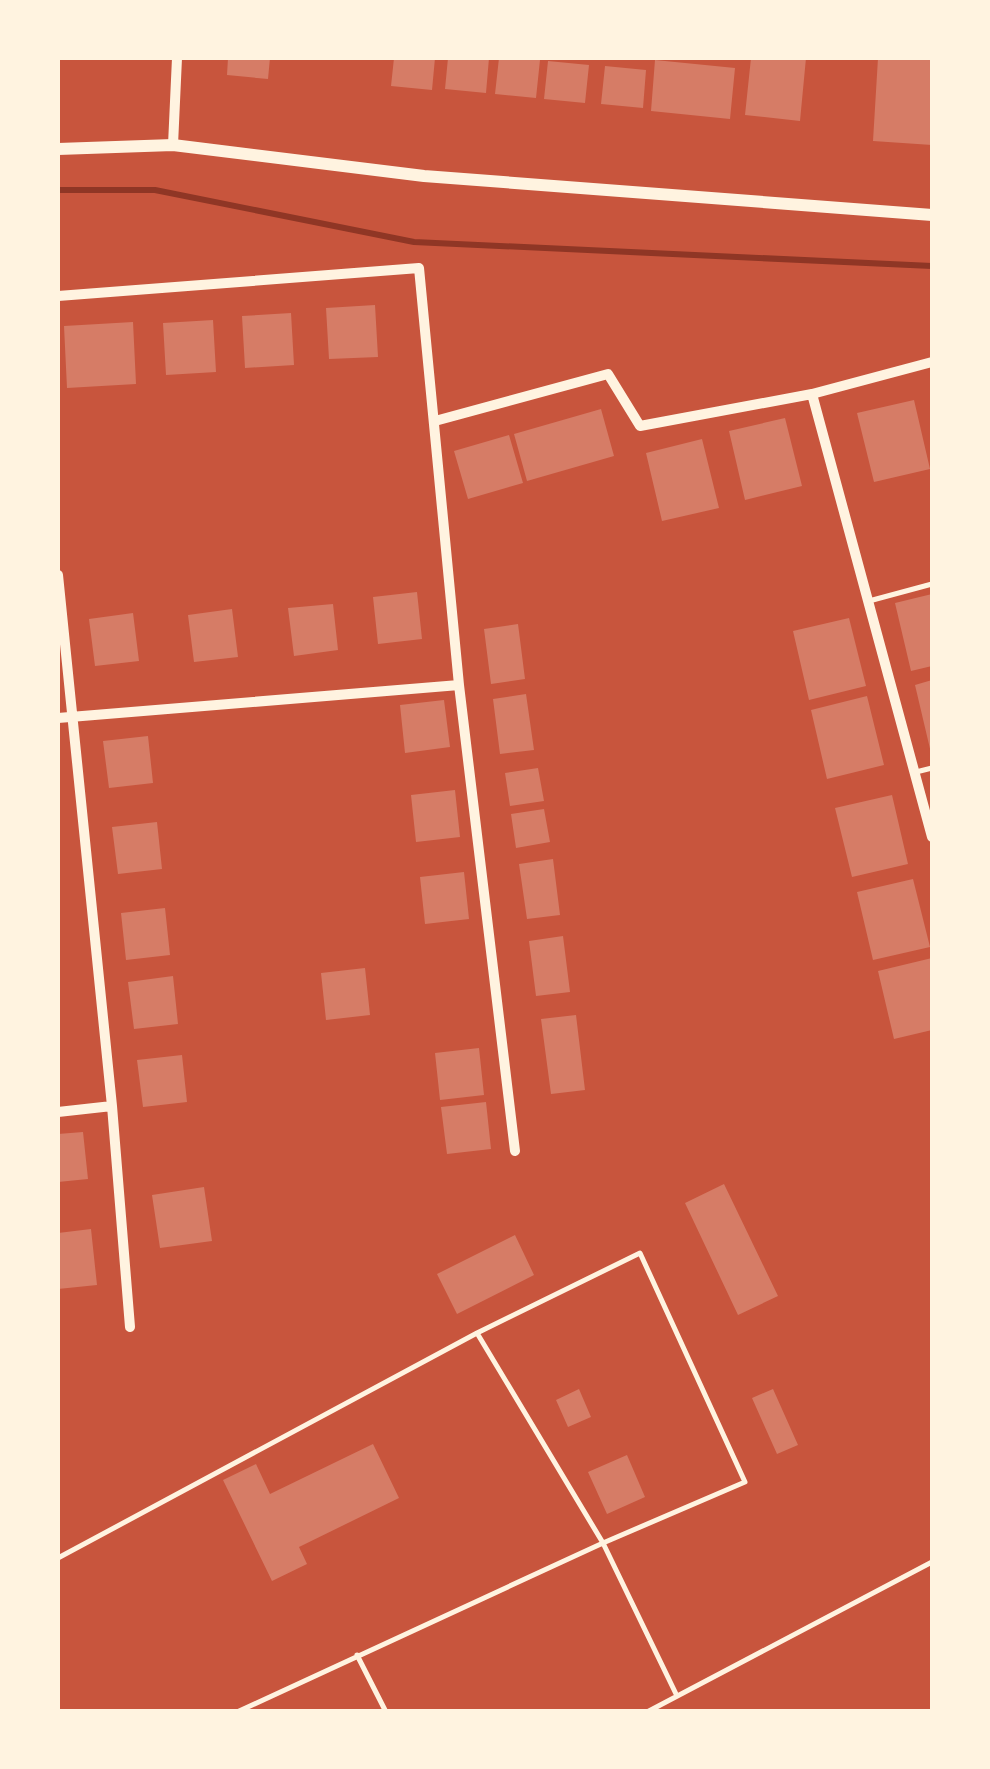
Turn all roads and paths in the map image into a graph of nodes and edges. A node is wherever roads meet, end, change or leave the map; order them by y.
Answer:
1 (177, 58) edge
2 (173, 145) junction
3 (58, 149) edge
4 (932, 215) edge
5 (58, 296) edge
6 (932, 362) edge
7 (812, 394) junction
8 (435, 421) junction
9 (58, 575) edge
10 (932, 584) edge
11 (868, 600) junction
12 (460, 685) junction
13 (64, 718) edge
14 (932, 768) edge
15 (915, 772) junction
16 (932, 838) edge
17 (112, 1106) junction
18 (58, 1112) edge
19 (515, 1152) dead end
20 (130, 1327) dead end
21 (477, 1333) junction
22 (602, 1543) junction
23 (58, 1558) edge
24 (932, 1562) edge
25 (358, 1656) junction
26 (677, 1696) junction
27 (238, 1712) edge
28 (386, 1712) edge
29 (647, 1712) edge

1 - 2 street
2 - 3 street
2 - 4 street
5 - 8 street
6 - 7 street
7 - 8 street
7 - 11 street
8 - 12 street
9 - 13 street
10 - 11 lane
11 - 15 street
12 - 13 street
12 - 19 street
13 - 17 street
14 - 15 lane
15 - 16 street
17 - 18 street
17 - 20 street
21 - 22 lane
21 - 22 lane
21 - 23 lane
22 - 25 lane
22 - 26 lane
24 - 26 lane
25 - 27 lane
25 - 28 lane
26 - 29 lane

